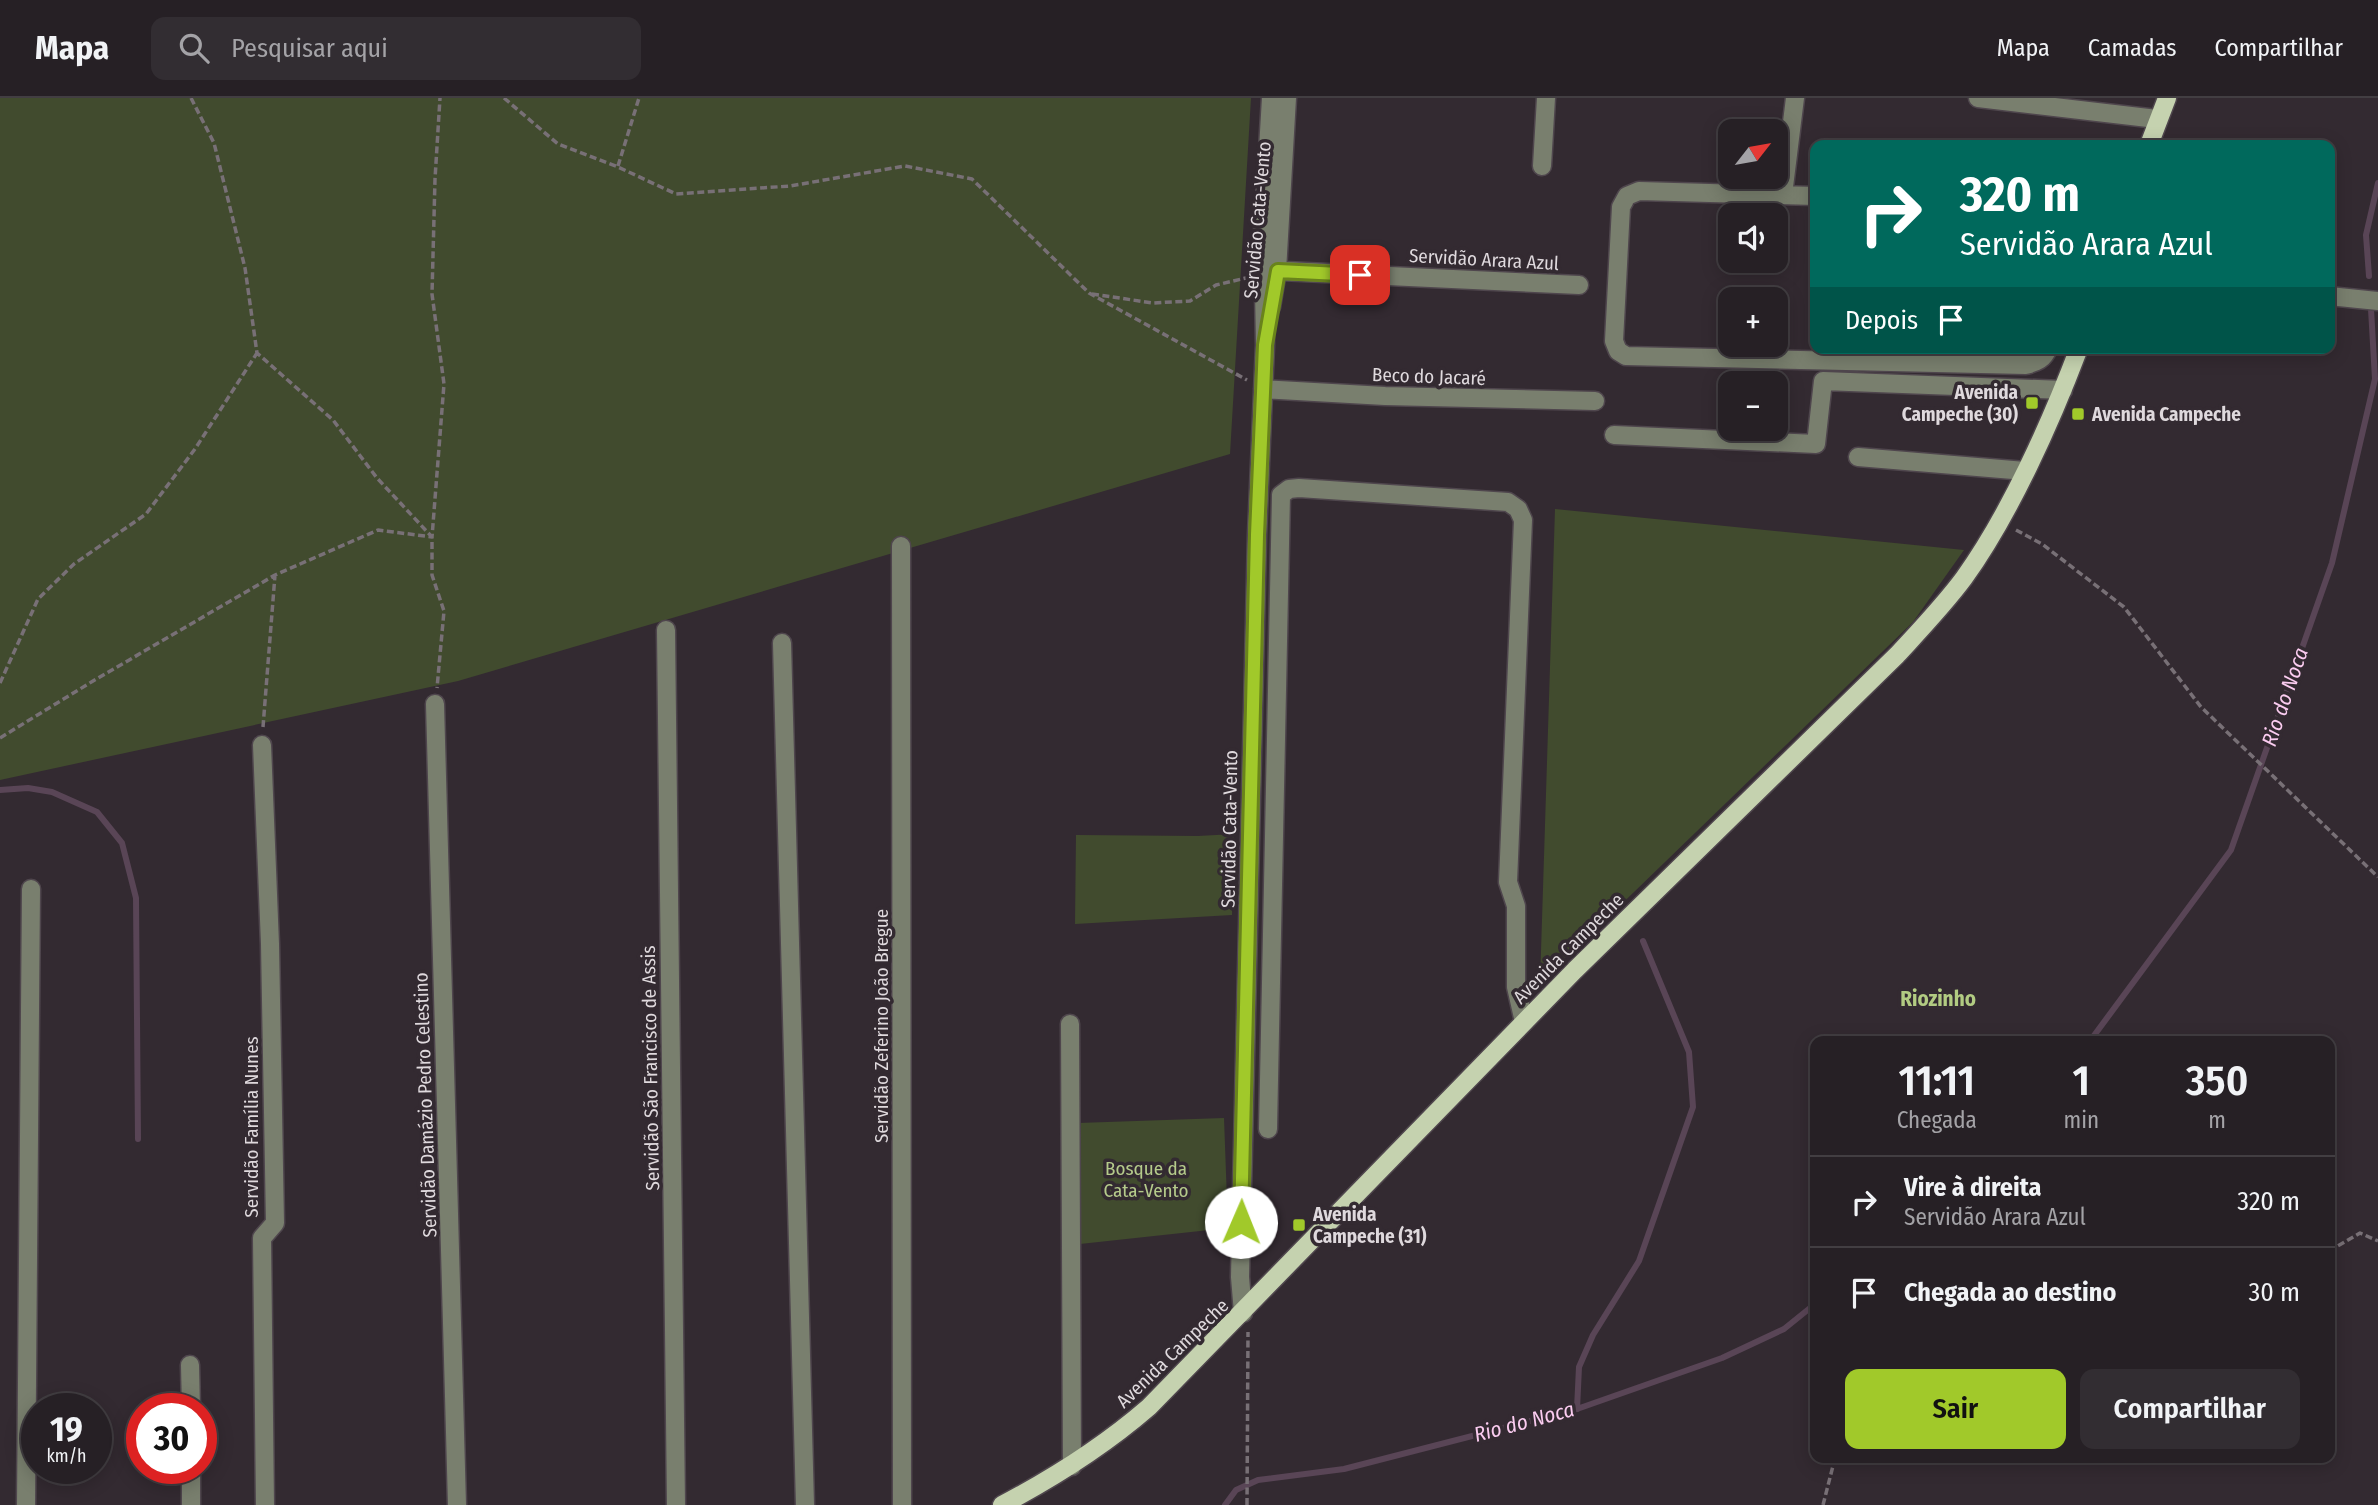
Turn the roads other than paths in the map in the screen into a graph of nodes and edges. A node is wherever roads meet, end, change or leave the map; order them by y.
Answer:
1 (1271, 98) edge
2 (1287, 98) edge
3 (1546, 98) edge
4 (1795, 98) edge
5 (1978, 98) edge
6 (2167, 98) edge
7 (2157, 119) junction
8 (2151, 140) edge
9 (1276, 155) junction
10 (1542, 166) dead end
11 (1783, 195) junction
12 (1810, 196) edge
13 (1270, 271) junction
14 (1578, 285) dead end
15 (2335, 297) edge
16 (2378, 301) edge
17 (2046, 354) edge
18 (2077, 354) edge
19 (1263, 388) junction
20 (2063, 390) junction
21 (1595, 401) dead end
22 (1614, 435) dead end
23 (1858, 457) dead end
24 (2025, 471) junction
25 (901, 546) dead end
26 (666, 630) dead end
27 (782, 643) dead end
28 (1253, 702) junction
29 (1277, 703) junction
30 (435, 704) road end
31 (262, 745) road end
32 (31, 889) dead end
33 (1524, 1022) junction
34 (1070, 1024) dead end
35 (1268, 1129) dead end
36 (1243, 1313) junction
37 (190, 1365) dead end
38 (191, 1393) edge
39 (1072, 1466) junction
40 (191, 1484) edge
41 (26, 1505) edge
42 (191, 1505) edge
43 (265, 1505) edge
44 (457, 1505) edge
45 (676, 1505) edge
46 (805, 1505) edge
47 (902, 1505) edge
48 (1002, 1505) edge

1 - 9 street, Servidão Cata-Vento
2 - 9 street, Servidão Cata-Vento
3 - 10 street
4 - 11 street
5 - 7 street
6 - 7 main road
7 - 8 main road
9 - 13 street, Servidão Cata-Vento
11 - 12 street
11 - 17 street
13 - 14 street, Servidão Arara Azul
13 - 19 street, Servidão Cata-Vento
15 - 16 street
18 - 20 main road, Avenida Campeche
19 - 21 street, Beco do Jacaré
19 - 28 street, Servidão Cata-Vento
20 - 22 street
20 - 24 main road, Avenida Campeche
23 - 24 street
24 - 33 main road, Avenida Campeche
25 - 47 street, Servidão Zeferino João Bregue
26 - 45 street, Servidão São Francisco de Assis
27 - 46 street
28 - 29 street
28 - 36 street, Servidão Cata-Vento
29 - 33 street
29 - 35 street
30 - 44 street, Servidão Damázio Pedro Celestino
31 - 43 street, Servidão Família Nunes
32 - 41 street
33 - 36 main road, Avenida Campeche
34 - 39 street
36 - 39 main road, Avenida Campeche
37 - 38 street
39 - 48 main road, Avenida Campeche
40 - 42 street

